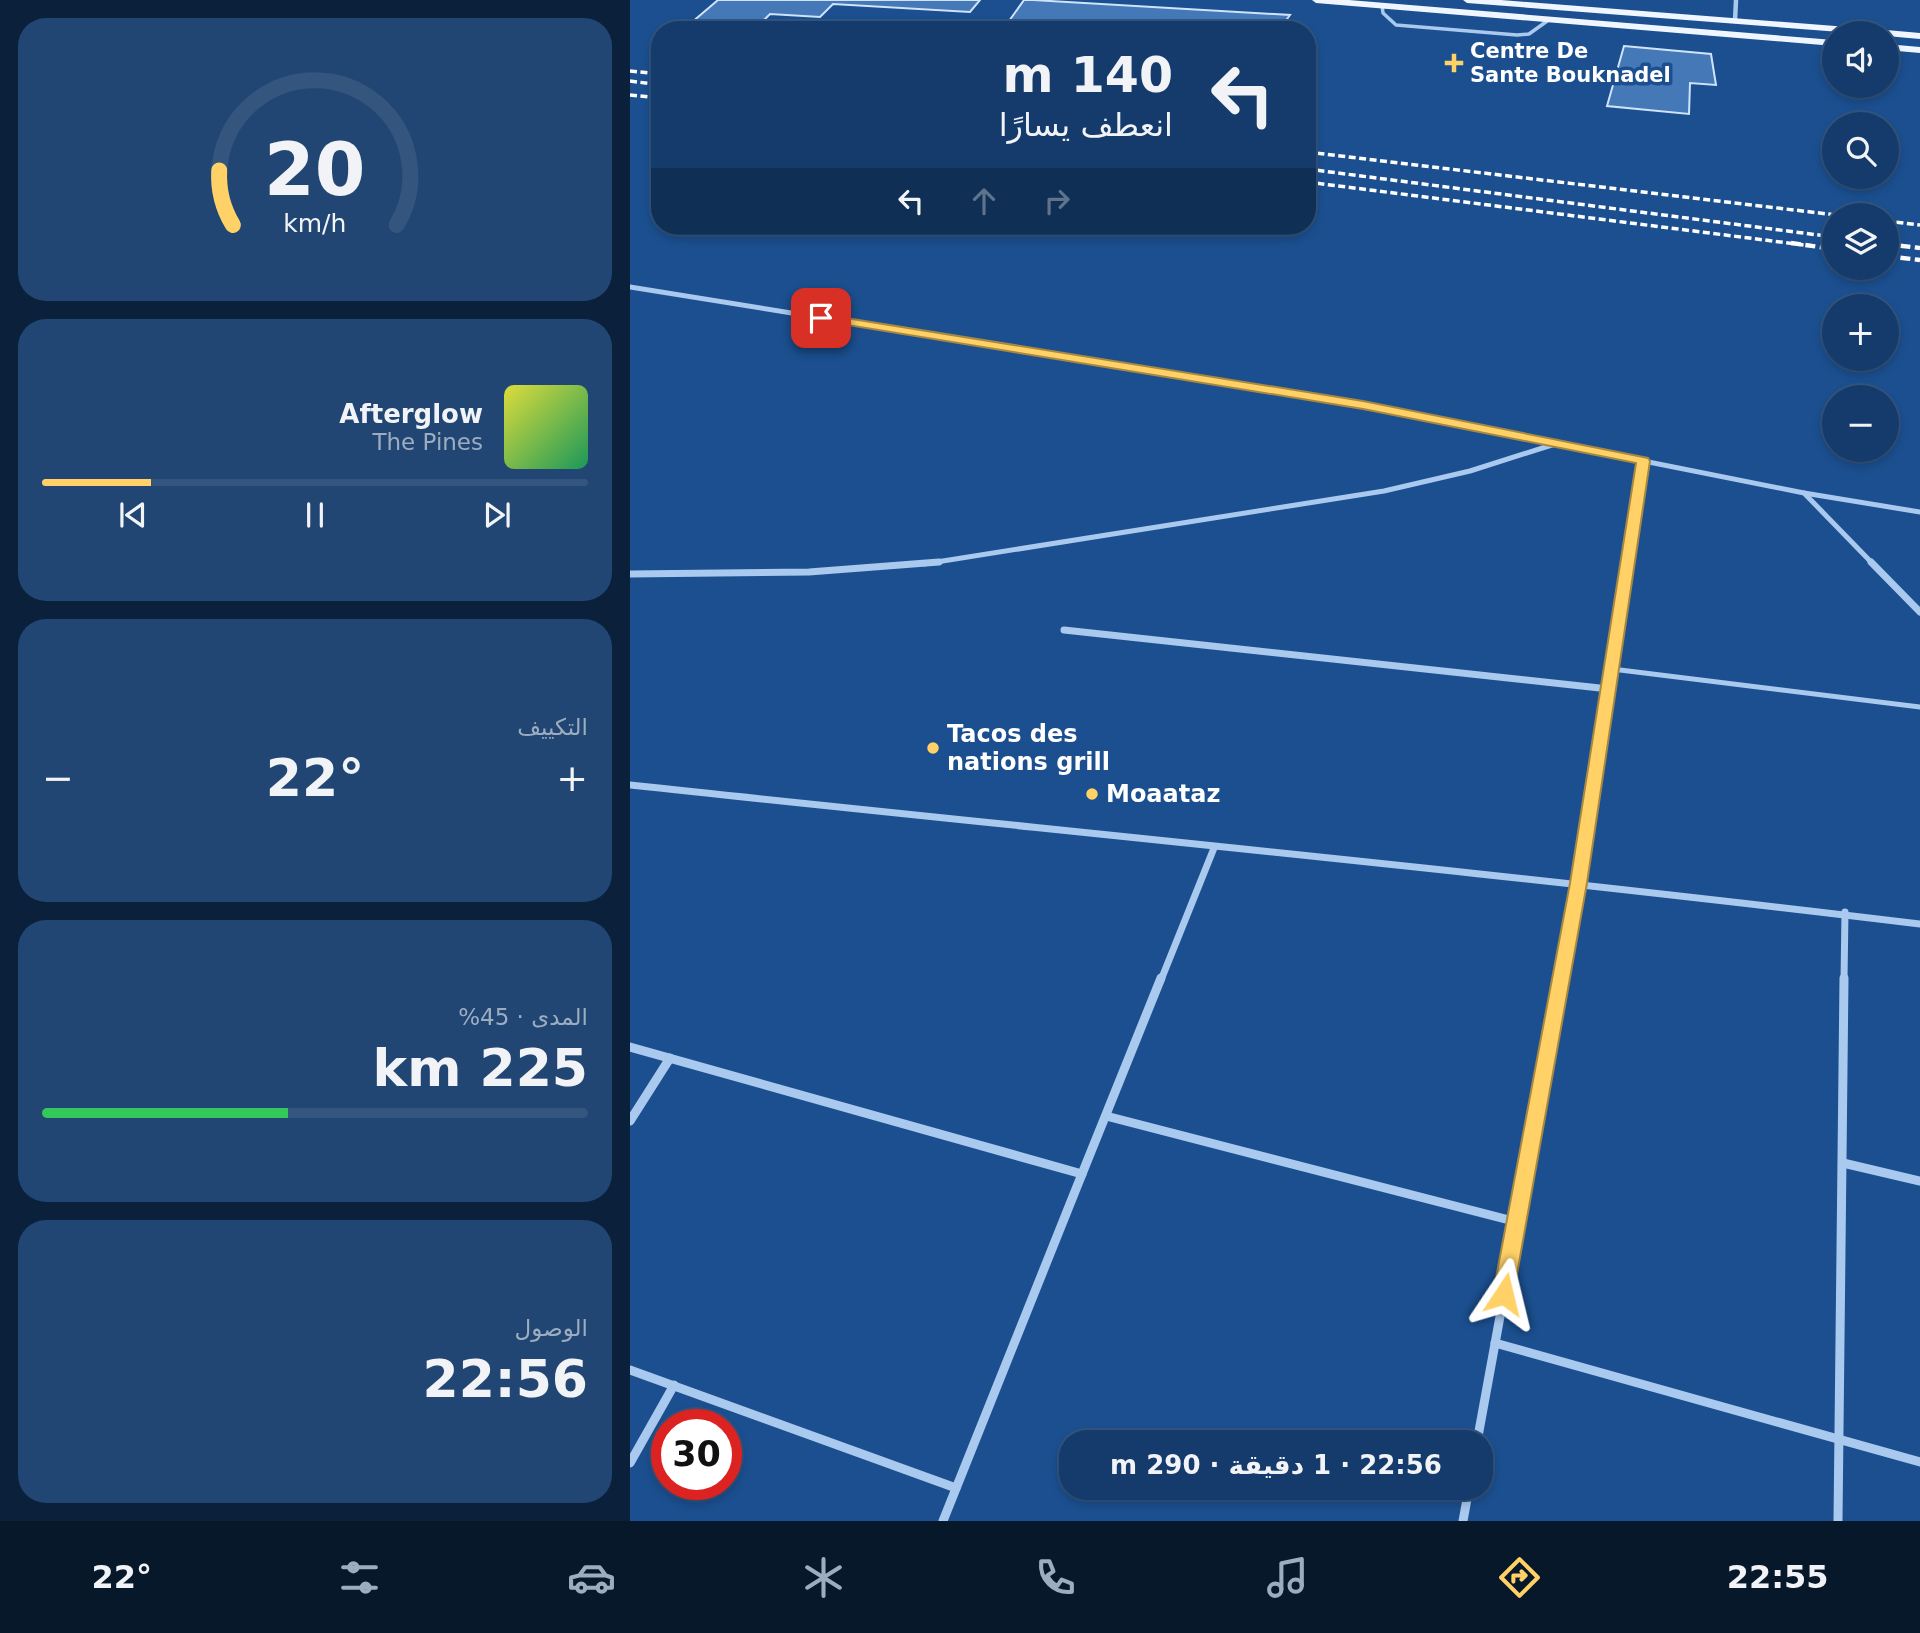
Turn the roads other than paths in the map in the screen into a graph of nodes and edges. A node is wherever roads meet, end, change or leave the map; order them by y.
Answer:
1 (1316, 0) edge
2 (1467, 0) edge
3 (1736, 0) edge
4 (1384, 3) edge
5 (1550, 19) junction
6 (1735, 21) junction
7 (1822, 28) edge
8 (1899, 34) edge
9 (1920, 36) edge
10 (1822, 42) edge
11 (1899, 48) edge
12 (1920, 50) edge
13 (630, 287) edge
14 (1556, 443) junction
15 (1643, 461) junction
16 (1804, 493) junction
17 (1920, 512) edge
18 (630, 574) edge
19 (1920, 612) edge
20 (1064, 630) dead end
21 (1612, 669) junction
22 (1609, 689) junction
23 (1920, 707) edge
24 (630, 785) edge
25 (1214, 848) junction
26 (1579, 883) junction
27 (1845, 912) junction
28 (1920, 923) edge
29 (630, 1047) edge
30 (670, 1058) junction
31 (1105, 1116) junction
32 (630, 1121) edge
33 (1843, 1163) junction
34 (1082, 1174) junction
35 (1920, 1181) edge
36 (1517, 1222) junction
37 (1495, 1343) junction
38 (630, 1370) edge
39 (674, 1385) junction
40 (1479, 1430) edge
41 (1840, 1440) junction
42 (1920, 1462) edge
43 (630, 1463) edge
44 (956, 1488) junction
45 (1467, 1500) edge
46 (943, 1521) edge
47 (1463, 1521) edge
48 (1838, 1521) edge

1 - 4 main road
2 - 6 main road
3 - 6 street
4 - 5 main road
4 - 5 lane
5 - 10 main road
6 - 7 main road
8 - 9 main road
11 - 12 main road
13 - 14 street
14 - 15 street
14 - 18 street
15 - 16 street
15 - 21 street
16 - 17 street
16 - 19 street
20 - 22 street
21 - 22 street
21 - 23 lane
22 - 26 street
24 - 25 street
25 - 26 street
25 - 31 street
26 - 27 street
26 - 36 street
27 - 28 street
27 - 33 street
29 - 30 street
30 - 32 street
30 - 34 street
31 - 34 street
31 - 36 street
33 - 35 street
33 - 41 street
34 - 44 street
36 - 37 street
37 - 40 street
37 - 41 street
38 - 39 street
39 - 43 street
39 - 44 street
41 - 42 street
41 - 48 street
44 - 46 street
45 - 47 street

